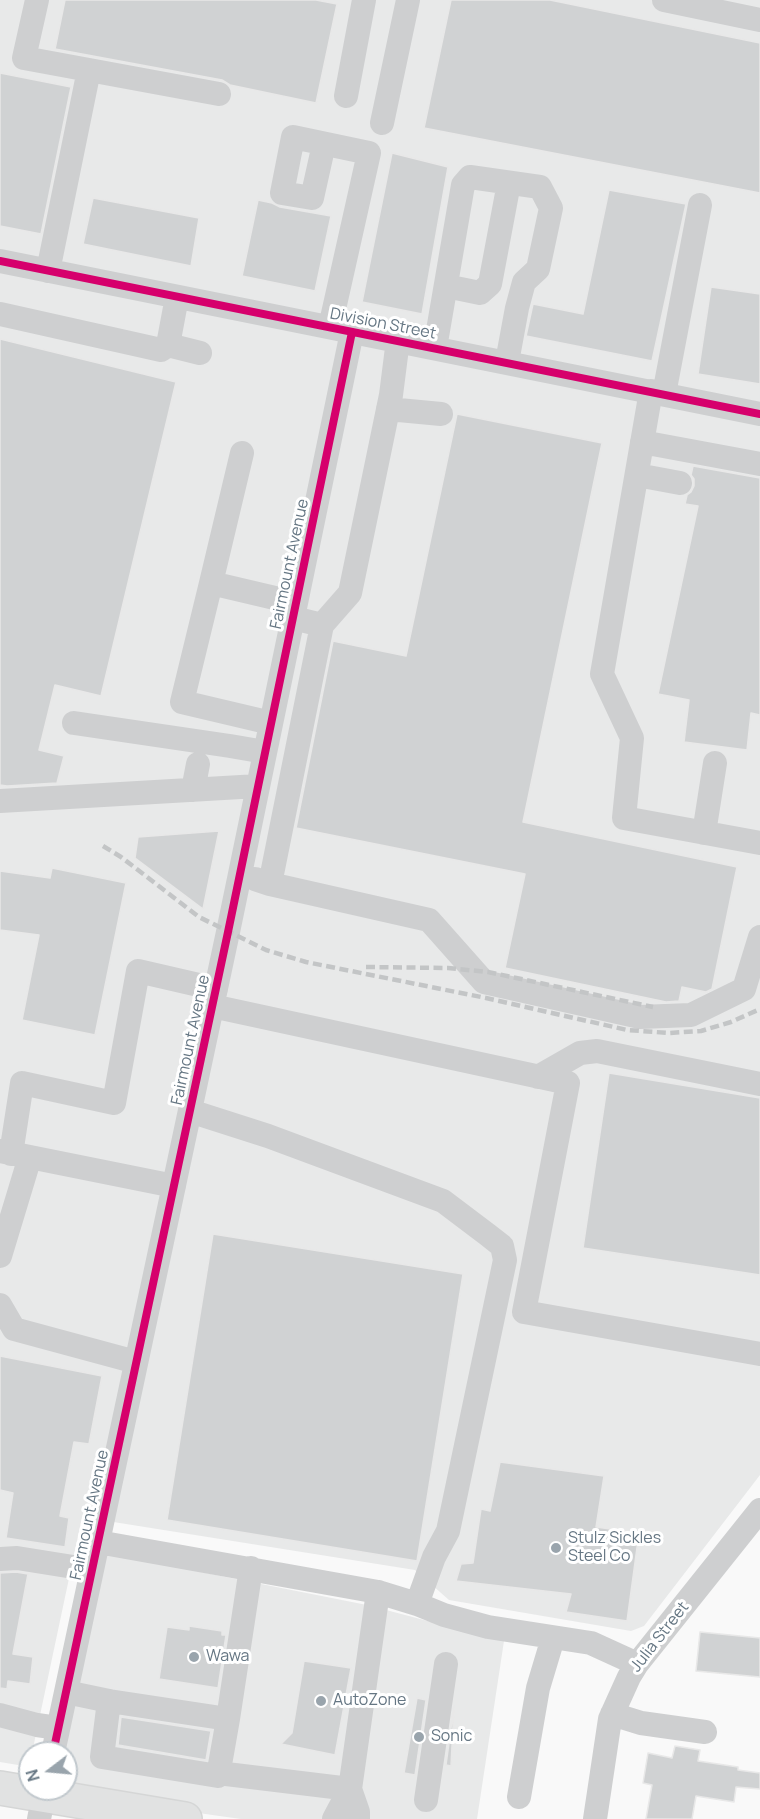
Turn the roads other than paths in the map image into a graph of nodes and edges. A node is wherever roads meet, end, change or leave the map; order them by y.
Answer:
1 (37, 0) edge
2 (364, 0) edge
3 (408, 0) edge
4 (664, 0) edge
5 (760, 20) edge
6 (89, 70) junction
7 (219, 94) dead end
8 (345, 96) dead end
9 (382, 123) dead end
10 (324, 144) dead end
11 (509, 183) junction
12 (700, 206) dead end
13 (0, 261) edge
14 (48, 271) junction
15 (447, 280) junction
16 (177, 297) junction
17 (0, 314) edge
18 (341, 329) junction
19 (398, 340) junction
20 (168, 345) junction
21 (435, 348) junction
22 (200, 353) dead end
23 (507, 362) junction
24 (658, 392) junction
25 (388, 409) junction
26 (441, 414) dead end
27 (760, 414) edge
28 (642, 442) junction
29 (242, 453) dead end
30 (760, 464) edge
31 (680, 483) dead end
32 (635, 486) junction
33 (211, 583) junction
34 (295, 611) junction
35 (322, 625) junction
36 (74, 723) dead end
37 (271, 723) junction
38 (265, 752) junction
39 (715, 763) dead end
40 (198, 764) dead end
41 (258, 786) junction
42 (193, 790) junction
43 (0, 801) edge
44 (704, 833) junction
45 (760, 843) edge
46 (239, 876) junction
47 (270, 884) junction
48 (760, 937) edge
49 (214, 998) junction
50 (538, 1077) junction
51 (760, 1084) edge
52 (190, 1111) junction
53 (14, 1154) edge
54 (174, 1186) junction
55 (0, 1256) edge
56 (0, 1305) edge
57 (760, 1354) edge
58 (136, 1362) junction
59 (760, 1510) edge
60 (98, 1542) junction
61 (0, 1559) edge
62 (251, 1568) junction
63 (92, 1570) junction
64 (378, 1592) junction
65 (417, 1604) junction
66 (553, 1638) junction
67 (446, 1664) dead end
68 (637, 1664) junction
69 (66, 1692) junction
70 (110, 1701) junction
71 (612, 1714) junction
72 (0, 1715) edge
73 (228, 1719) junction
74 (58, 1728) junction
75 (705, 1732) dead end
76 (55, 1741) edge
77 (218, 1773) junction
78 (0, 1788) edge
79 (350, 1789) junction
80 (18, 1793) edge
81 (519, 1797) dead end
82 (426, 1800) dead end
83 (43, 1801) edge
84 (185, 1819) edge
85 (334, 1819) edge
86 (358, 1819) edge
87 (595, 1819) edge

1 - 6 street
2 - 8 street
3 - 9 street
4 - 5 street
6 - 7 street
6 - 14 street
10 - 18 street, Fairmount Avenue
11 - 15 street
11 - 15 street
11 - 23 street
12 - 24 street
13 - 14 street, Division Street
14 - 16 street, Division Street
15 - 21 street
16 - 18 street, Division Street
16 - 20 street
17 - 20 street
18 - 19 street, Division Street
18 - 34 street, Fairmount Avenue
19 - 21 street, Division Street
19 - 25 street
20 - 22 street
21 - 23 street, Division Street
23 - 24 street, Division Street
24 - 27 street, Division Street
24 - 28 street
25 - 26 street
25 - 35 street
28 - 30 street
28 - 32 street
29 - 33 street
31 - 32 street
32 - 44 street
33 - 34 street
33 - 37 street
34 - 35 street
34 - 37 street, Fairmount Avenue
35 - 47 street
36 - 38 street
37 - 38 street, Fairmount Avenue
38 - 41 street, Fairmount Avenue
39 - 44 street
40 - 42 street
41 - 42 street
41 - 46 street, Fairmount Avenue
42 - 43 street
44 - 45 street
46 - 47 street
46 - 49 street, Fairmount Avenue
47 - 48 street
49 - 50 street
49 - 52 street, Fairmount Avenue
49 - 53 street
50 - 51 street
50 - 57 street
52 - 54 street, Fairmount Avenue
52 - 65 street
53 - 54 street
53 - 55 street
54 - 58 street, Fairmount Avenue
56 - 58 street
58 - 60 street, Fairmount Avenue
59 - 68 street, Julia Street
60 - 62 street
60 - 63 street, Fairmount Avenue
61 - 63 street
62 - 64 street
62 - 73 street
63 - 69 street, Fairmount Avenue
64 - 65 street
64 - 79 street
65 - 66 street
66 - 68 street
66 - 81 street
67 - 82 street
68 - 71 street, Julia Street
69 - 70 street
69 - 74 street, Fairmount Avenue
70 - 73 street
70 - 77 street
71 - 75 street
71 - 87 street, Julia Street
72 - 74 street
73 - 77 street
74 - 76 street, Fairmount Avenue
77 - 79 street
78 - 80 highway
79 - 85 street
79 - 86 street
83 - 84 highway

